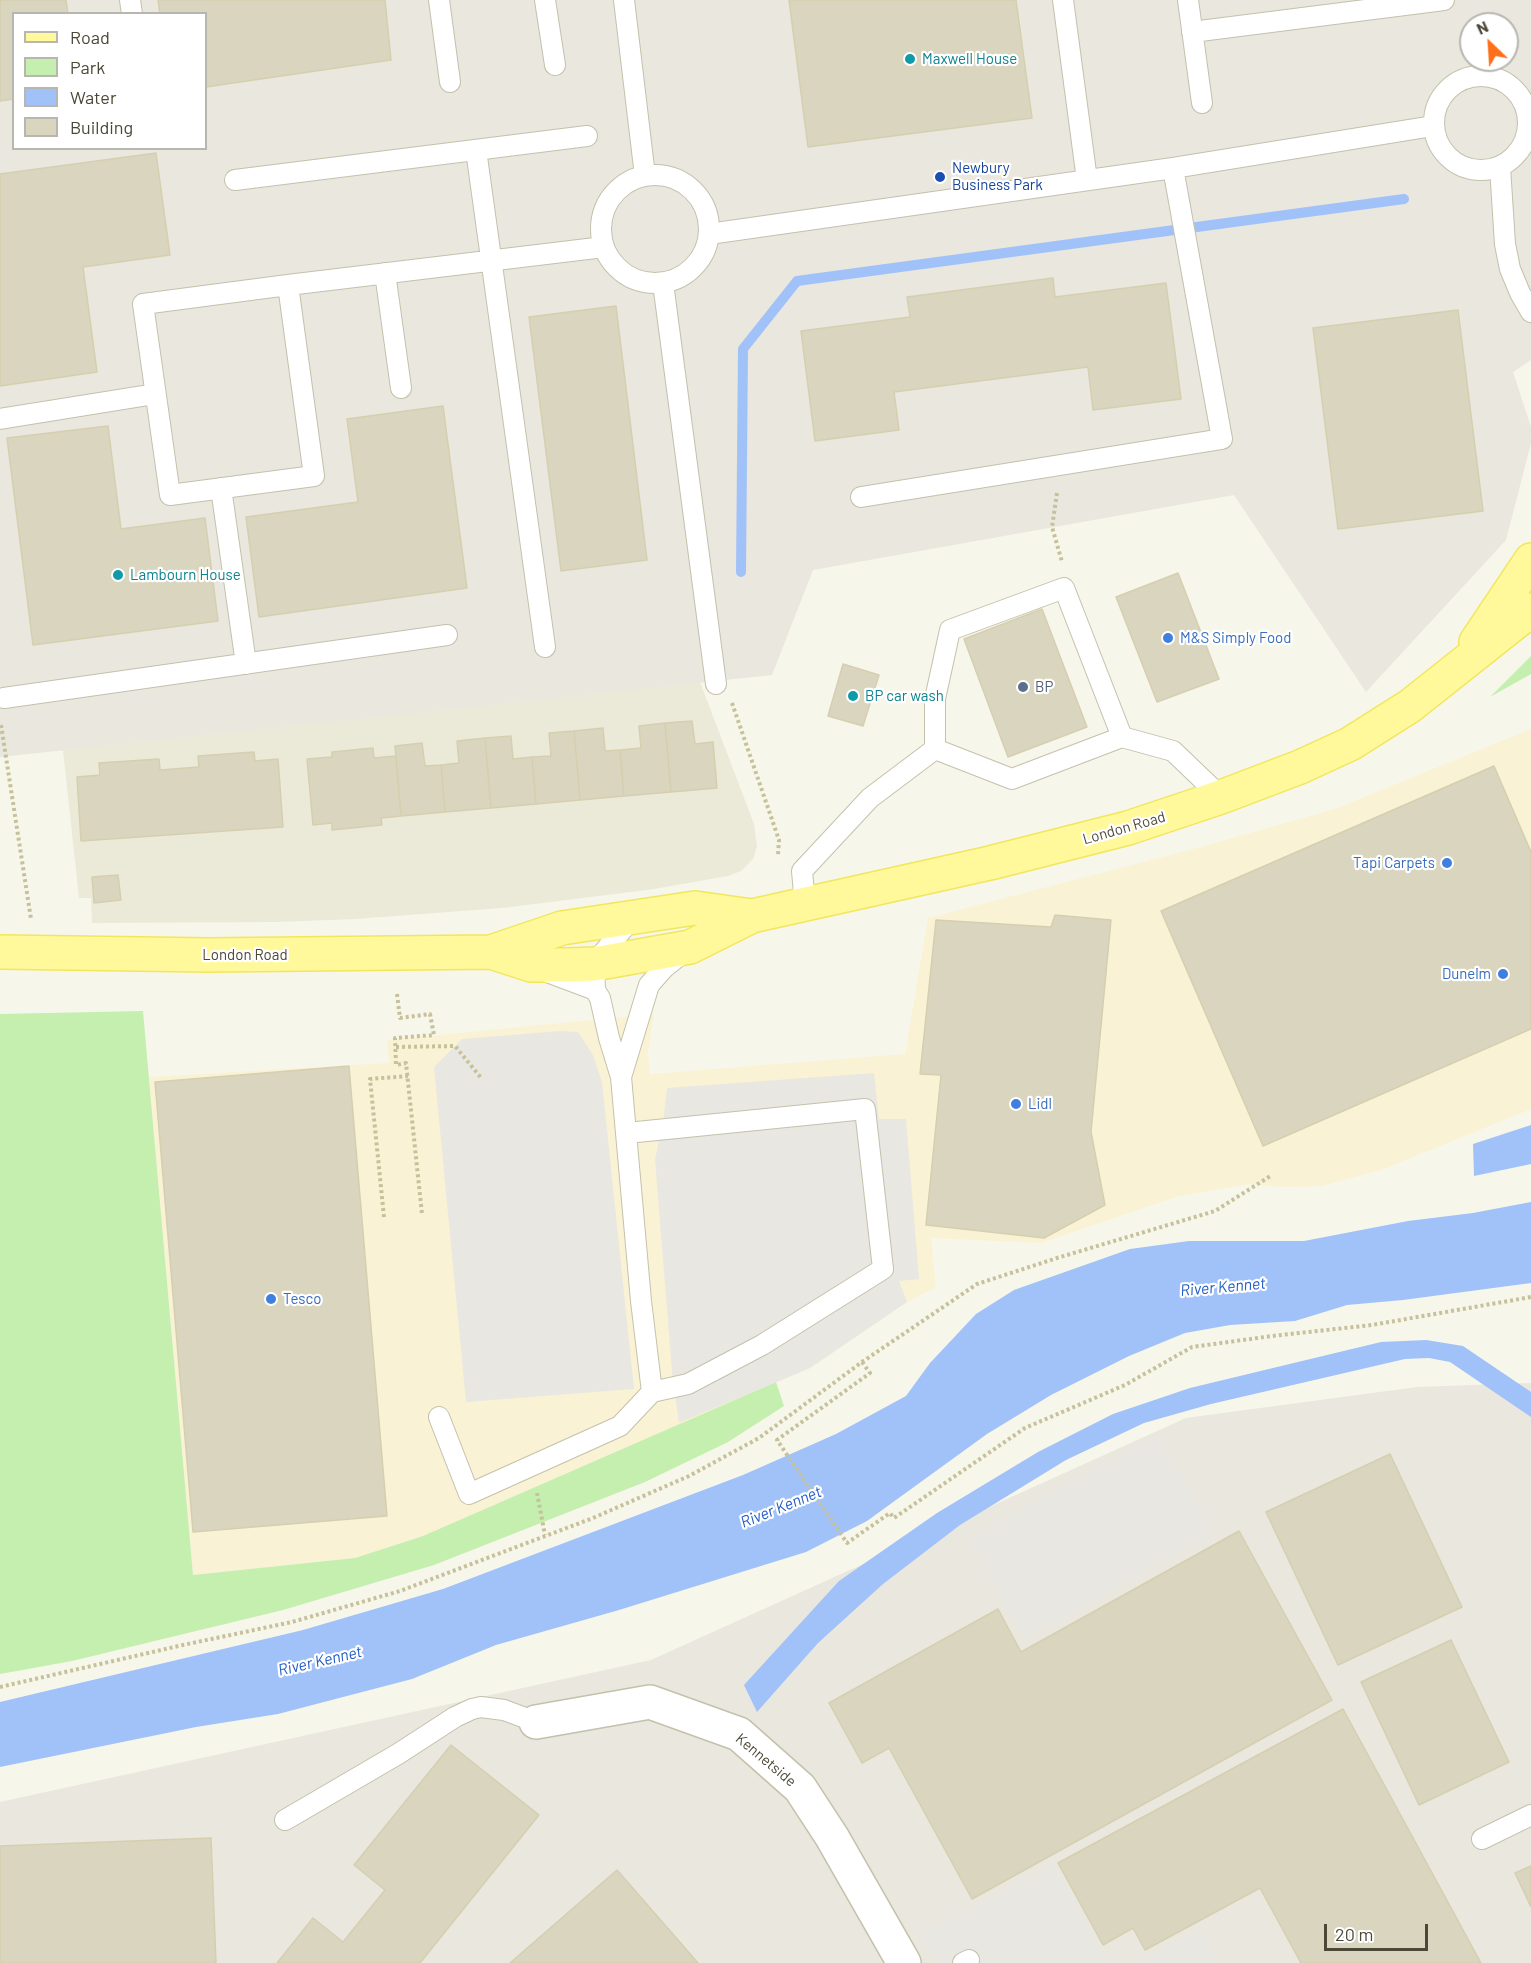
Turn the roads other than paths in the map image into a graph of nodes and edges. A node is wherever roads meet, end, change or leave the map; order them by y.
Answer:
1 (439, 0) edge
2 (545, 0) edge
3 (624, 0) edge
4 (1063, 0) edge
5 (1188, 0) edge
6 (1444, 0) edge
7 (1192, 32) junction
8 (555, 64) dead end
9 (450, 82) dead end
10 (1202, 103) dead end
11 (1433, 126) junction
12 (587, 136) dead end
13 (476, 150) junction
14 (1500, 167) junction
15 (1173, 168) junction
16 (645, 176) junction
17 (235, 180) dead end
18 (1087, 180) junction
19 (709, 234) junction
20 (604, 247) junction
21 (492, 260) junction
22 (385, 273) junction
23 (663, 283) junction
24 (288, 285) junction
25 (1531, 312) edge
26 (402, 388) dead end
27 (155, 393) junction
28 (0, 419) edge
29 (221, 488) junction
30 (861, 497) dead end
31 (1531, 560) edge
32 (1531, 610) edge
33 (447, 635) dead end
34 (544, 646) dead end
35 (1464, 661) junction
36 (246, 664) junction
37 (716, 684) road end
38 (4, 698) road end
39 (1122, 737) junction
40 (934, 749) junction
41 (1221, 797) junction
42 (805, 904) junction
43 (752, 916) junction
44 (632, 918) junction
45 (690, 947) junction
46 (0, 952) edge
47 (491, 952) junction
48 (595, 977) junction
49 (621, 1077) junction
50 (627, 1133) junction
51 (652, 1392) junction
52 (439, 1417) dead end
53 (536, 1722) joint
54 (1531, 1815) edge
55 (285, 1820) dead end
56 (1482, 1839) dead end
57 (904, 1963) edge

1 - 9 lane
2 - 8 lane
3 - 16 lane
4 - 18 lane
5 - 7 lane
6 - 7 lane
7 - 10 lane
11 - 14 lane
11 - 14 lane
11 - 15 lane
12 - 13 lane
13 - 17 lane
13 - 21 lane
14 - 25 lane
15 - 18 lane
15 - 30 lane
16 - 19 lane
16 - 20 lane
18 - 19 lane
19 - 23 lane
20 - 21 lane
20 - 23 lane
21 - 22 lane
21 - 34 lane
22 - 24 lane
22 - 26 lane
23 - 37 lane
24 - 27 lane
24 - 29 lane
27 - 28 lane
27 - 29 lane
29 - 36 lane
31 - 35 main road, London Road
32 - 35 main road, London Road
33 - 36 lane
35 - 41 main road, London Road
36 - 38 lane
39 - 40 lane
39 - 40 lane
39 - 41 lane
40 - 42 lane
41 - 42 main road, London Road
42 - 43 main road, London Road
43 - 44 main road, London Road
43 - 45 main road, London Road
44 - 47 main road, London Road
44 - 48 lane
45 - 48 main road, London Road
45 - 49 lane
46 - 47 main road, London Road
47 - 48 main road, London Road
48 - 49 lane
49 - 50 lane
50 - 51 lane
50 - 51 lane
51 - 52 lane
53 - 55 lane
53 - 57 street, Kennetside
54 - 56 lane

